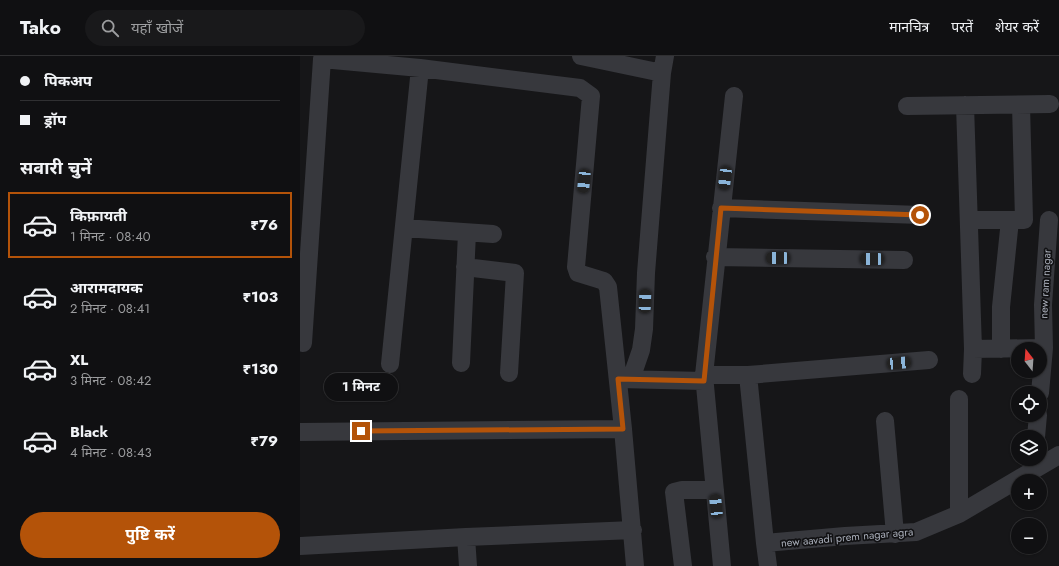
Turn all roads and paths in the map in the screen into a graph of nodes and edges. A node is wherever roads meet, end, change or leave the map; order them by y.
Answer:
1 (581, 56) edge
2 (322, 57) edge
3 (664, 64) edge
4 (420, 68) junction
5 (734, 96) dead end
6 (1050, 104) dead end
7 (1021, 105) junction
8 (907, 106) dead end
9 (965, 106) junction
10 (721, 208) junction
11 (920, 215) dead end
12 (969, 220) junction
13 (1017, 220) junction
14 (1054, 220) edge
15 (404, 228) junction
16 (467, 233) junction
17 (493, 234) dead end
18 (715, 257) junction
19 (904, 260) dead end
20 (465, 267) junction
21 (1044, 342) edge
22 (303, 343) dead end
23 (973, 349) junction
24 (1001, 349) junction
25 (1011, 349) edge
26 (929, 360) dead end
27 (461, 363) dead end
28 (390, 364) dead end
29 (509, 373) dead end
30 (972, 374) dead end
31 (748, 375) junction
32 (704, 378) junction
33 (625, 379) junction
34 (959, 399) dead end
35 (885, 421) dead end
36 (623, 429) junction
37 (300, 432) edge
38 (1059, 455) edge
39 (1047, 460) edge
40 (1032, 466) edge
41 (715, 490) junction
42 (960, 514) junction
43 (633, 530) junction
44 (895, 534) junction
45 (466, 537) junction
46 (765, 543) junction
47 (300, 546) edge
48 (468, 566) edge
49 (635, 566) edge
50 (683, 566) edge
51 (722, 566) edge
52 (768, 566) edge

1 - 3 street
2 - 4 street
2 - 22 street
3 - 33 street
4 - 15 street
4 - 33 street
5 - 10 street
6 - 7 street
7 - 9 street
7 - 13 street
8 - 9 street
9 - 12 street
10 - 11 street
10 - 18 street
12 - 13 street
12 - 23 street
13 - 14 street
13 - 24 street
14 - 21 street, new ram nagar
15 - 16 street
15 - 28 street
16 - 17 street
16 - 20 street
18 - 19 street
18 - 32 street
20 - 27 street
20 - 29 street
23 - 24 street
23 - 30 street
24 - 25 street
26 - 31 street
31 - 32 street
31 - 46 street
32 - 33 street
32 - 41 street
33 - 36 street
34 - 42 street
35 - 44 street
36 - 37 street
36 - 43 street
38 - 39 street, new aavadi prem nagar agra
40 - 42 street, new aavadi prem nagar agra
41 - 50 street
41 - 51 street
42 - 44 street, new aavadi prem nagar agra
43 - 45 street
43 - 49 street
44 - 46 street, new aavadi prem nagar agra
45 - 47 street
45 - 48 street
46 - 52 street, new aavadi prem nagar agra

